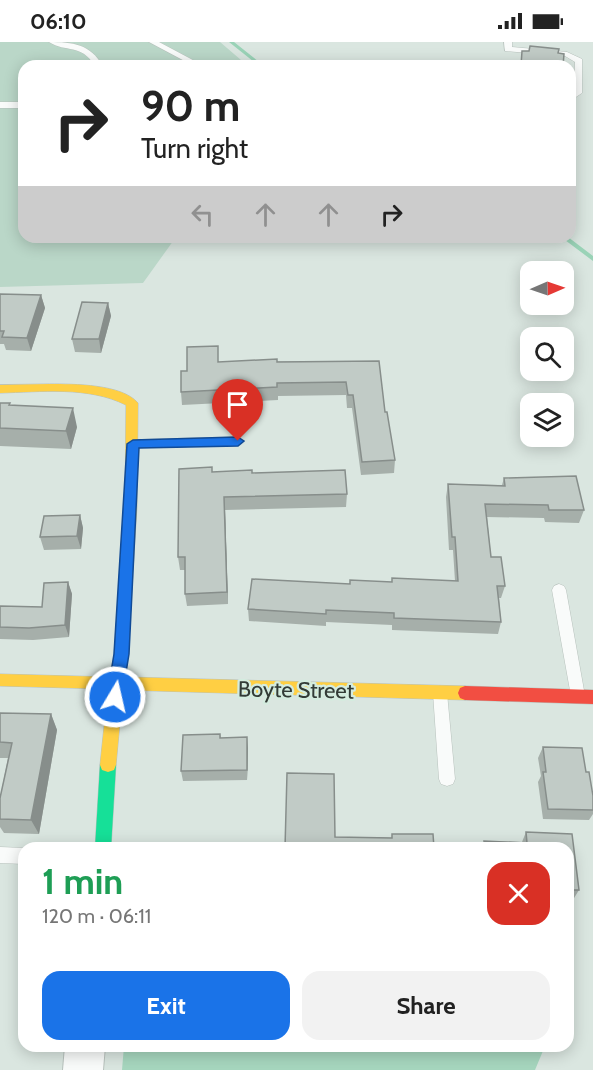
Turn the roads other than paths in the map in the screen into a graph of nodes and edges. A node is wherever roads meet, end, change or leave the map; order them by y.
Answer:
1 (53, 42) edge
2 (153, 42) edge
3 (508, 42) edge
4 (96, 60) edge
5 (188, 60) edge
6 (576, 94) edge
7 (0, 105) edge
8 (18, 105) edge
9 (0, 389) edge
10 (238, 441) dead end
11 (133, 444) junction
12 (559, 590) dead end
13 (0, 680) edge
14 (117, 684) junction
15 (440, 693) junction
16 (585, 697) edge
17 (447, 779) dead end
18 (103, 842) edge
19 (0, 855) edge
20 (18, 856) edge
21 (84, 1052) edge
22 (83, 1070) edge

1 - 4 lane
2 - 5 lane
3 - 6 lane
7 - 8 lane
9 - 11 street
10 - 11 lane
11 - 14 street
12 - 16 lane
13 - 14 street, Boyte Street
14 - 15 street, Boyte Street
14 - 18 street
15 - 16 street, Boyte Street
15 - 17 lane
19 - 20 lane
21 - 22 street

